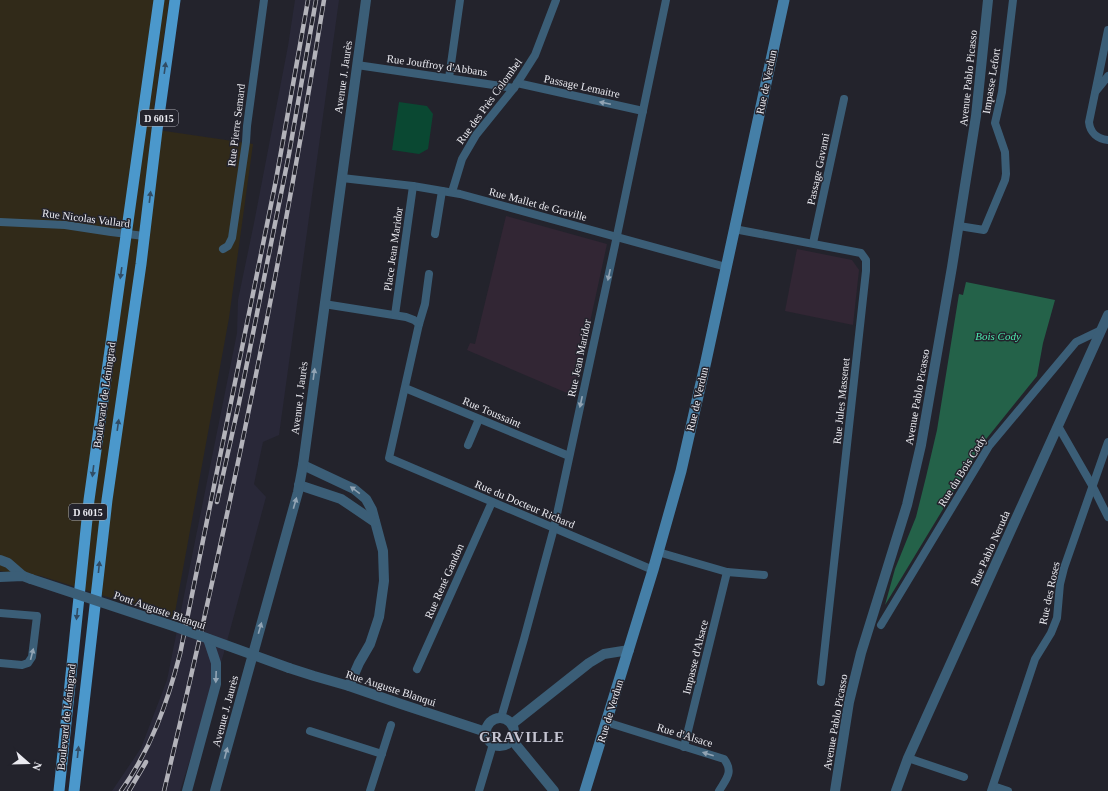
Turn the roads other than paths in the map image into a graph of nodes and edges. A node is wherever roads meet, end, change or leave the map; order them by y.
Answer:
1 (159, 0) edge
2 (175, 0) edge
3 (264, 0) edge
4 (366, 0) edge
5 (460, 0) edge
6 (556, 0) edge
7 (666, 0) edge
8 (784, 0) edge
9 (988, 0) edge
10 (1013, 0) edge
11 (1108, 30) edge
12 (357, 65) junction
13 (1108, 76) edge
14 (449, 78) junction
15 (516, 86) junction
16 (1095, 93) junction
17 (844, 99) dead end
18 (643, 111) junction
19 (1108, 140) edge
20 (342, 178) junction
21 (413, 186) junction
22 (442, 191) junction
23 (452, 192) junction
24 (0, 222) edge
25 (959, 226) junction
26 (734, 229) junction
27 (127, 234) junction
28 (435, 234) dead end
29 (144, 236) junction
30 (617, 237) junction
31 (813, 243) junction
32 (223, 250) dead end
33 (726, 267) junction
34 (429, 274) dead end
35 (324, 304) junction
36 (395, 315) junction
37 (1108, 315) edge
38 (419, 324) junction
39 (1101, 330) junction
40 (405, 388) junction
41 (479, 419) junction
42 (1058, 426) junction
43 (1108, 442) edge
44 (468, 445) dead end
45 (570, 456) junction
46 (303, 465) junction
47 (300, 485) junction
48 (1093, 487) junction
49 (492, 502) junction
50 (1108, 517) edge
51 (375, 522) junction
52 (554, 528) junction
53 (658, 552) junction
54 (0, 553) edge
55 (4, 561) edge
56 (653, 570) junction
57 (727, 572) junction
58 (764, 575) dead end
59 (0, 577) edge
60 (27, 578) junction
61 (0, 613) edge
62 (881, 625) dead end
63 (208, 639) junction
64 (629, 650) junction
65 (0, 663) edge
66 (289, 668) joint
67 (417, 669) dead end
68 (821, 682) dead end
69 (349, 686) junction
70 (501, 718) junction
71 (606, 722) junction
72 (512, 724) junction
73 (391, 725) dead end
74 (310, 731) dead end
75 (486, 732) junction
76 (512, 740) junction
77 (493, 744) junction
78 (684, 746) junction
79 (382, 754) junction
80 (908, 758) junction
81 (964, 777) dead end
82 (992, 788) edge
83 (59, 791) edge
84 (74, 791) edge
85 (187, 791) edge
86 (216, 791) edge
87 (370, 791) edge
88 (479, 791) edge
89 (554, 791) edge
90 (584, 791) edge
91 (719, 791) edge
92 (835, 791) edge
93 (896, 791) edge
94 (1008, 791) edge

1 - 27 main road, Boulevard de Léningrad / D 6015
29 -> 2 main road, Boulevard de Léningrad / D 6015
3 - 32 street, Rue Pierre Semard
4 - 12 street, Avenue J. Jaurès
5 - 14 street
6 - 15 street, Rue des Près Colombel
7 - 18 street, Rue Jean Maridor
8 - 26 main road, Rue de Verdun
9 - 25 street, Avenue Pablo Picasso
10 - 25 street, Impasse Lefort
11 - 16 street
12 - 14 street, Rue Jouffroy d'Abbans
12 - 20 street, Avenue J. Jaurès
13 - 16 street
14 - 15 street, Rue Jouffroy d'Abbans
18 -> 15 street, Passage Lemaitre
15 - 23 street, Rue des Près Colombel
16 - 19 street
17 - 31 street, Passage Gavarni
18 - 30 street, Rue Jean Maridor
20 - 21 street, Rue Mallet de Graville
20 - 35 street, Avenue J. Jaurès
21 - 22 street, Rue Mallet de Graville
21 - 36 street, Place Jean Maridor
22 - 23 street, Rue Mallet de Graville
22 - 28 street
23 - 30 street, Rue Mallet de Graville
24 - 27 street, Rue Nicolas Vallard
25 - 92 street, Avenue Pablo Picasso
26 - 31 street, Rue Jules Massenet
26 - 33 main road, Rue de Verdun
27 - 29 street, Rue Nicolas Vallard
27 -> 83 main road, Boulevard de Léningrad / D 6015
84 -> 29 main road, Boulevard de Léningrad / D 6015
30 - 33 street, Rue Mallet de Graville
30 -> 45 street, Rue Jean Maridor
31 - 68 street, Rue Jules Massenet
33 - 53 main road, Rue de Verdun
34 - 38 street
35 - 36 street
46 -> 35 street, Avenue J. Jaurès
36 - 38 street
37 - 39 street, Rue Pablo Neruda
38 - 40 street
39 - 42 street, Rue Pablo Neruda
39 - 62 street, Rue du Bois Cody
40 - 41 street, Rue Toussaint
40 - 49 street, Rue du Docteur Richard
41 - 44 street
41 - 45 street, Rue Toussaint
42 - 48 street
42 - 80 street, Rue Pablo Neruda
43 - 48 street, Rue des Roses
45 - 52 street, Rue Jean Maridor
46 - 47 street, Avenue J. Jaurès
51 -> 46 street
47 - 51 street
86 -> 47 street, Avenue J. Jaurès
48 - 50 street
48 - 82 street, Rue des Roses
49 - 52 street, Rue du Docteur Richard
49 - 67 street, Rue René Gandon
51 - 69 street
52 - 56 street, Rue du Docteur Richard
52 - 70 street, Rue Jean Maridor
53 - 56 main road, Rue de Verdun
53 - 57 street
54 - 55 street, Pont Auguste Blanqui
55 - 60 street, Pont Auguste Blanqui
56 - 64 main road, Rue de Verdun
57 - 58 street
57 - 78 street, Impasse d'Alsace
59 - 60 street, Pont Auguste Blanqui
60 - 63 street, Pont Auguste Blanqui, bridge
65 -> 61 street
63 - 66 street, Pont Auguste Blanqui, bridge
63 -> 85 street
64 - 71 main road, Rue de Verdun
64 - 72 street
66 - 69 street, Rue Auguste Blanqui
69 - 75 street, Rue Auguste Blanqui
70 - 72 street
70 - 75 street
71 - 78 street, Rue d'Alsace
71 - 90 main road, Rue de Verdun
72 - 76 street
73 - 79 street
74 - 79 street
75 - 77 street
76 - 77 street
76 - 89 street
77 - 88 street
91 -> 78 street, Rue d'Alsace
79 - 87 street
80 - 81 street
80 - 93 street, Rue Pablo Neruda
82 - 94 street

